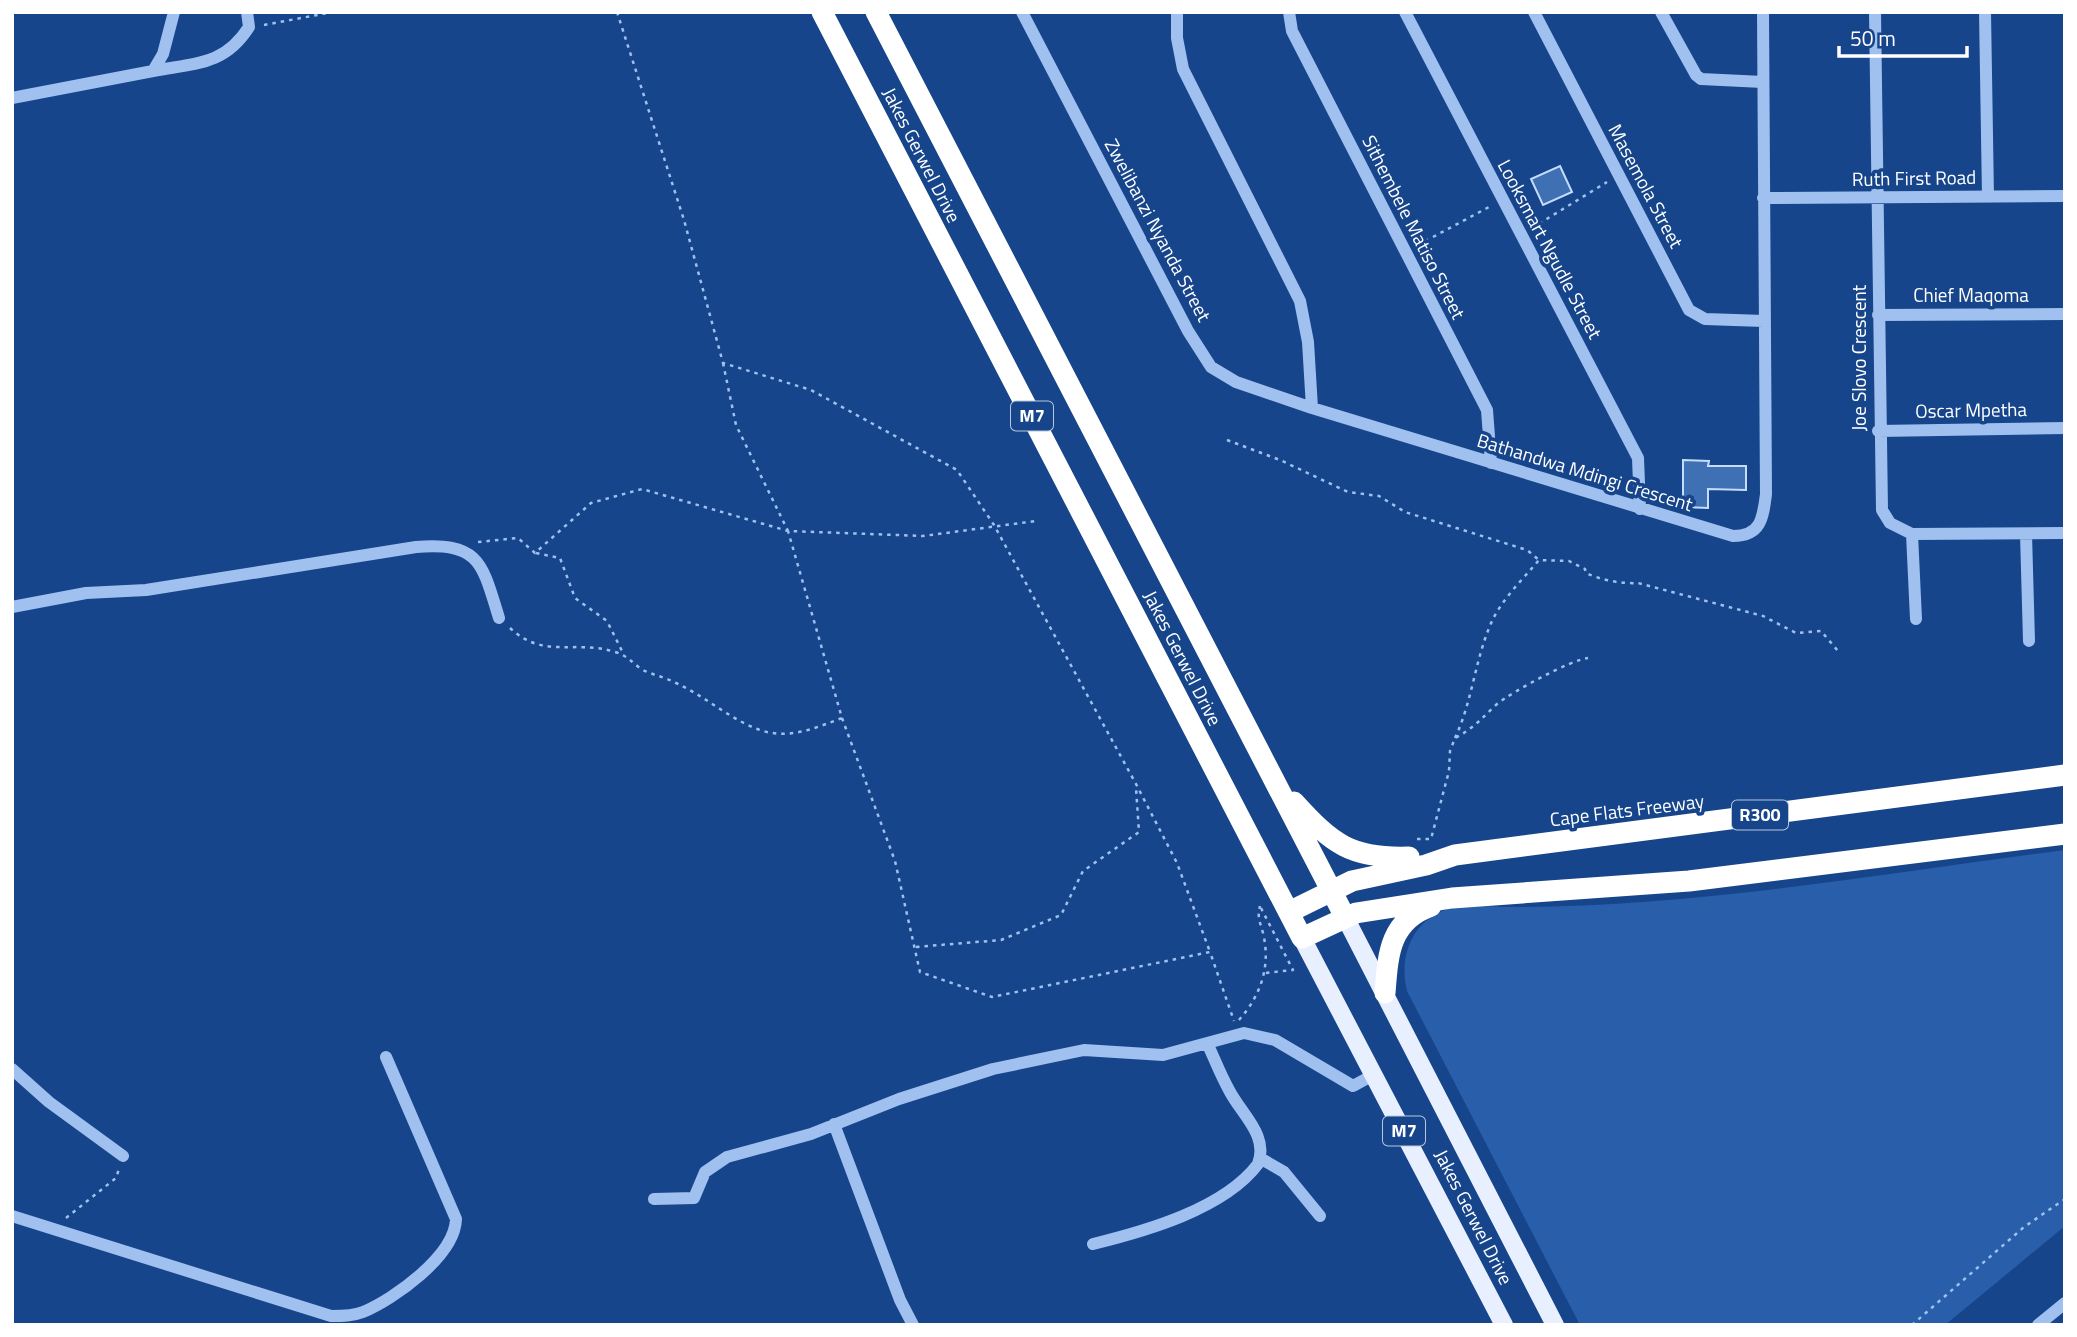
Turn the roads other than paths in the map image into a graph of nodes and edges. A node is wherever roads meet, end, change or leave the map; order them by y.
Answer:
1 (174, 12) edge
2 (247, 12) edge
3 (822, 12) edge
4 (876, 12) edge
5 (1022, 12) edge
6 (1177, 12) edge
7 (1289, 12) edge
8 (1405, 12) edge
9 (1534, 12) edge
10 (1661, 12) edge
11 (1763, 12) edge
12 (1875, 12) edge
13 (1985, 12) edge
14 (153, 71) junction
15 (1763, 82) junction
16 (12, 98) edge
17 (2065, 196) edge
18 (1988, 197) junction
19 (1763, 198) junction
20 (1877, 198) junction
21 (2065, 314) edge
22 (1878, 315) junction
23 (1764, 321) junction
24 (1312, 408) junction
25 (2065, 428) edge
26 (1878, 431) junction
27 (1492, 463) junction
28 (1640, 509) junction
29 (1912, 534) junction
30 (2026, 534) junction
31 (2065, 534) edge
32 (12, 607) edge
33 (499, 618) road end
34 (1916, 619) dead end
35 (2029, 641) dead end
36 (2065, 775) edge
37 (1279, 789) junction
38 (2065, 834) edge
39 (1455, 855) junction
40 (1331, 891) junction
41 (1452, 898) junction
42 (1289, 912) junction
43 (1345, 917) junction
44 (1302, 938) junction
45 (1385, 993) junction
46 (1208, 1045) junction
47 (386, 1057) dead end
48 (12, 1069) edge
49 (1375, 1074) junction
50 (834, 1124) junction
51 (123, 1156) road end
52 (1260, 1158) junction
53 (654, 1199) dead end
54 (12, 1216) edge
55 (1320, 1216) dead end
56 (1093, 1244) dead end
57 (2065, 1303) edge
58 (913, 1325) edge
59 (1504, 1325) edge
60 (1555, 1325) edge
61 (2038, 1325) edge

1 - 14 street
2 - 14 street
3 - 42 highway, Jakes Gerwel Drive / M7
4 - 37 highway, Jakes Gerwel Drive / M7
5 - 24 street, Zwelibanzi Nyanda Street
6 - 24 street
7 - 27 street, Sithembele Matiso Street
8 - 28 street, Looksmart Ngudle Street
9 - 23 street, Masemola Street
10 - 15 street
11 - 15 street, Bathandwa Mdingi Crescent
12 - 20 street, Joe Slovo Crescent
13 - 18 street
14 - 16 street
15 - 19 street, Bathandwa Mdingi Crescent
17 - 18 street, Ruth First Road
18 - 20 street, Ruth First Road
19 - 20 street, Ruth First Road
19 - 23 street, Bathandwa Mdingi Crescent
20 - 22 street, Joe Slovo Crescent
21 - 22 street, Chief Maqoma
22 - 26 street, Joe Slovo Crescent
23 - 28 street, Bathandwa Mdingi Crescent
24 - 27 street, Bathandwa Mdingi Crescent
25 - 26 street, Oscar Mpetha
26 - 29 street, Joe Slovo Crescent
27 - 28 street, Bathandwa Mdingi Crescent
29 - 30 street
29 - 34 street
30 - 31 street
30 - 35 street
32 - 33 street
36 - 39 highway, Cape Flats Freeway / R300
37 - 39 highway
37 - 40 highway, Jakes Gerwel Drive / M7
38 - 41 highway
39 - 40 highway, Cape Flats Freeway / R300
40 - 42 highway, Cape Flats Freeway / R300
40 - 43 highway, Jakes Gerwel Drive / M7
41 - 43 highway
41 - 45 highway
42 - 44 highway, Jakes Gerwel Drive / M7
43 - 44 highway
43 - 45 main road, Jakes Gerwel Drive / M7
44 - 49 main road, Jakes Gerwel Drive / M7
45 - 60 main road, Jakes Gerwel Drive / M7
46 - 49 street
46 - 50 street
46 - 52 street
47 - 54 street
48 - 51 street
49 - 59 main road, Jakes Gerwel Drive / M7
50 - 53 street
50 - 58 street
52 - 55 street
52 - 56 street
57 - 61 street

